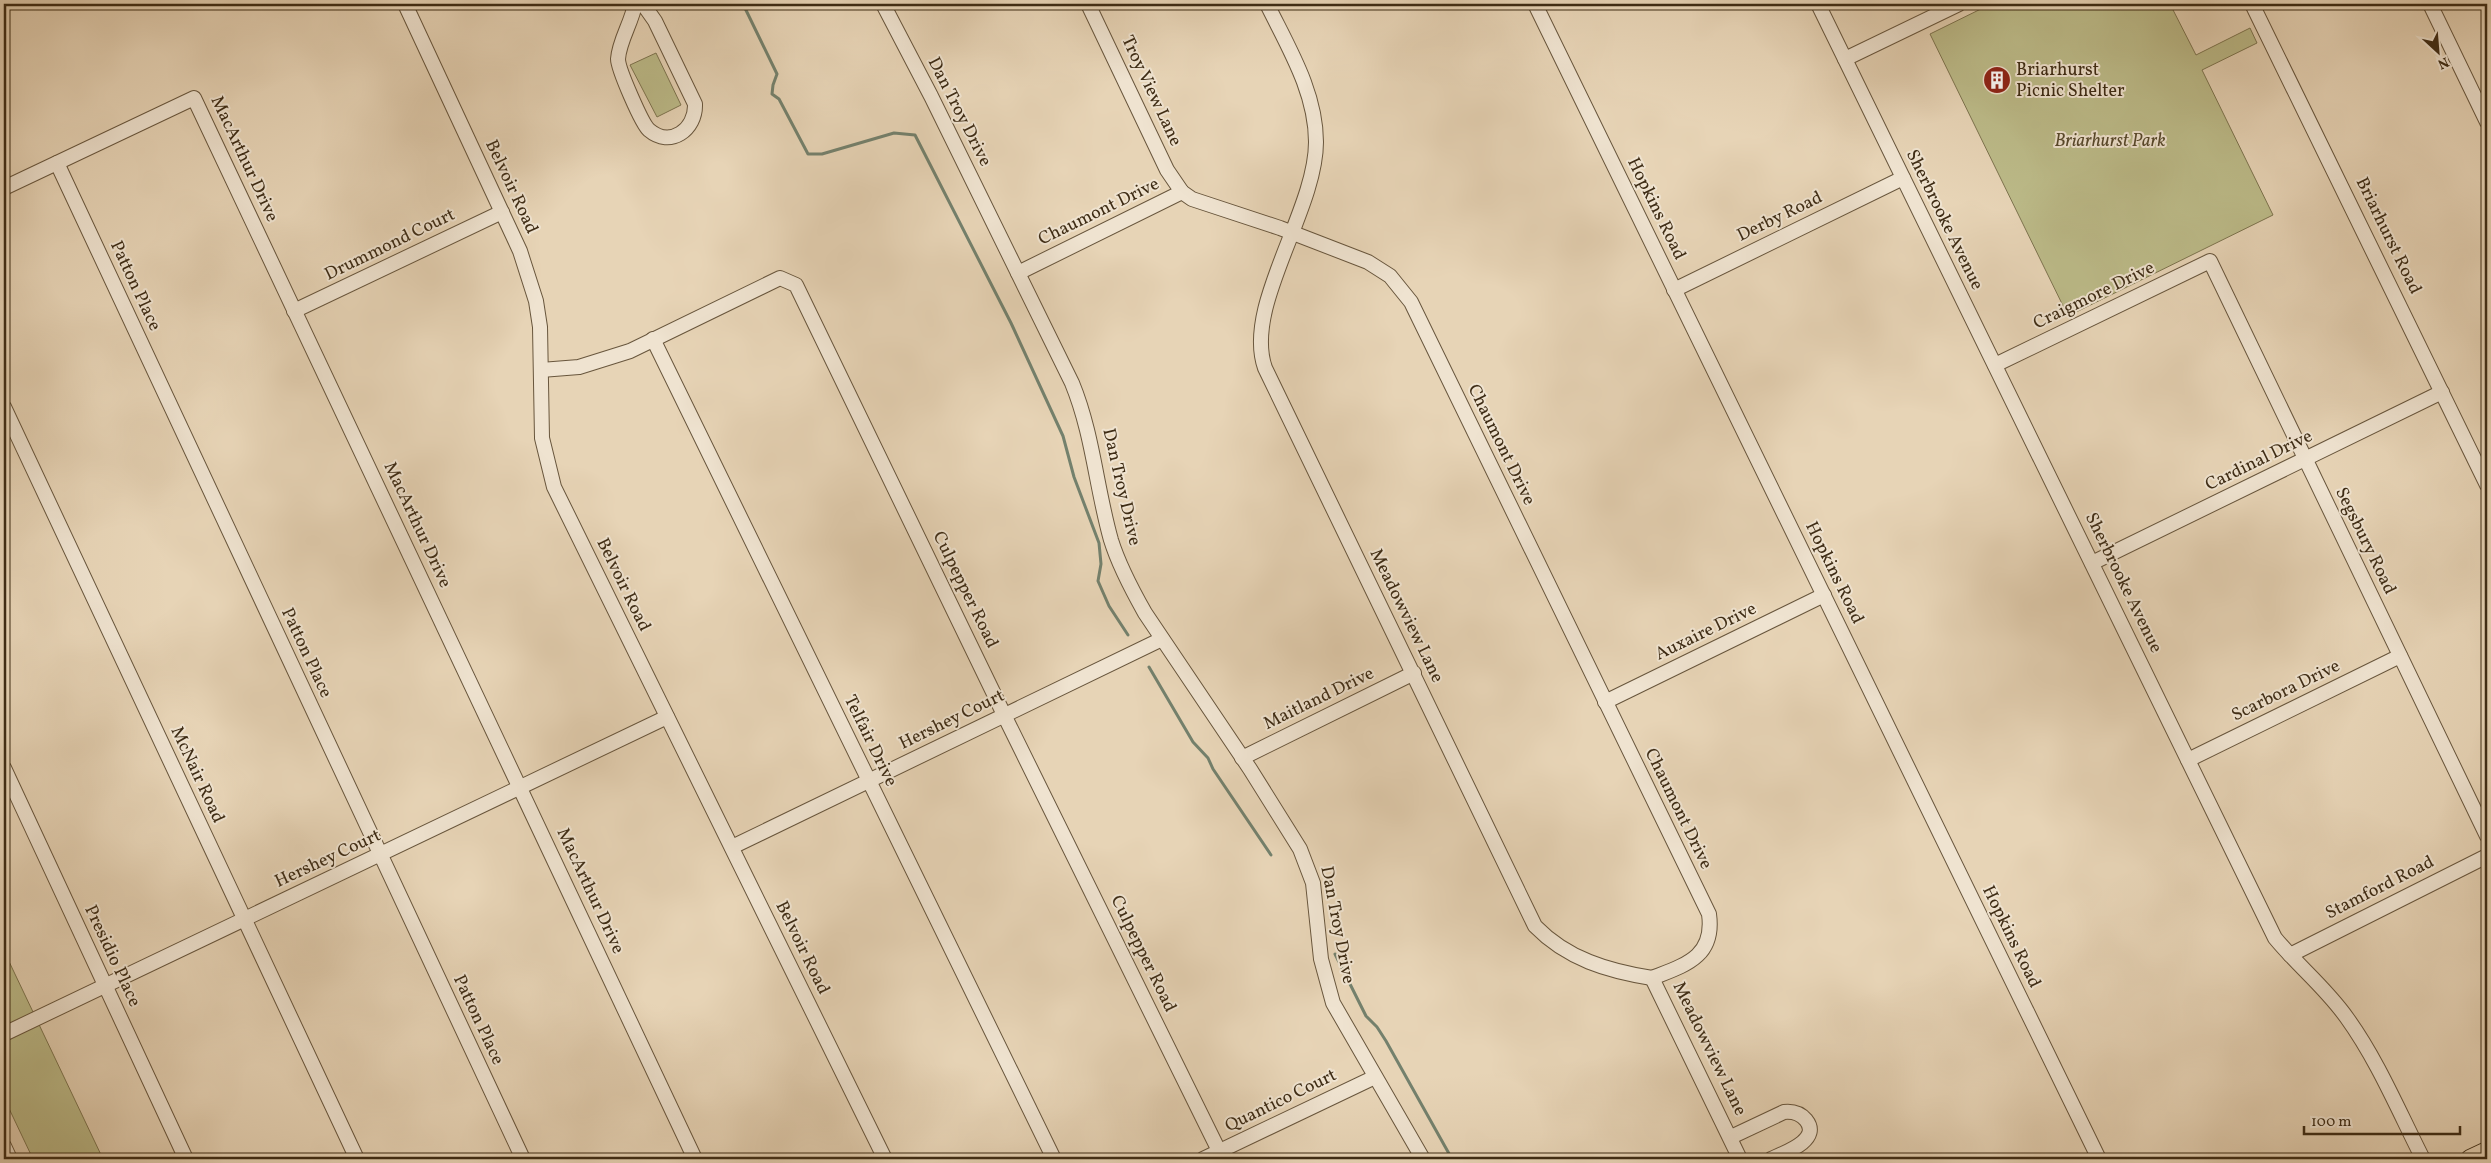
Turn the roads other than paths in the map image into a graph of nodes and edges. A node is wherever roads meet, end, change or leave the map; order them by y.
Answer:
1 (405, 4) edge
2 (635, 4) edge
3 (643, 4) edge
4 (883, 4) edge
5 (1088, 4) edge
6 (1267, 4) edge
7 (1535, 4) edge
8 (1818, 4) edge
9 (1959, 4) edge
10 (2252, 4) edge
11 (2430, 4) edge
12 (1845, 59) junction
13 (2487, 122) edge
14 (57, 163) junction
15 (1903, 178) junction
16 (4, 188) edge
17 (1182, 192) junction
18 (502, 212) junction
19 (1292, 233) junction
20 (2210, 261) joint
21 (1018, 273) junction
22 (1674, 290) junction
23 (294, 311) junction
24 (653, 339) junction
25 (1995, 365) junction
26 (541, 370) junction
27 (2442, 392) junction
28 (4, 407) edge
29 (2305, 459) junction
30 (2487, 485) edge
31 (2092, 563) junction
32 (1824, 595) junction
33 (1162, 639) junction
34 (2400, 656) junction
35 (1414, 673) junction
36 (1605, 702) junction
37 (1004, 715) junction
38 (667, 717) junction
39 (1242, 758) junction
40 (2188, 760) junction
41 (4, 768) edge
42 (868, 781) junction
43 (521, 787) junction
44 (2487, 836) edge
45 (732, 847) junction
46 (379, 856) junction
47 (2487, 856) edge
48 (244, 920) junction
49 (2290, 955) junction
50 (1652, 978) junction
51 (105, 986) junction
52 (4, 1034) edge
53 (1375, 1077) junction
54 (1731, 1137) junction
55 (4, 1146) edge
56 (2487, 1151) edge
57 (1222, 1155) edge
58 (10, 1159) edge
59 (186, 1159) edge
60 (357, 1159) edge
61 (523, 1159) edge
62 (695, 1159) edge
63 (884, 1159) edge
64 (1054, 1159) edge
65 (1203, 1159) edge
66 (1423, 1159) edge
67 (1740, 1159) edge
68 (1771, 1159) edge
69 (2099, 1159) edge
70 (2423, 1159) edge
71 (2470, 1159) edge

1 - 18 street, Belvoir Road
2 - 3 street
4 - 21 street, Dan Troy Drive
5 - 17 street, Troy View Lane
6 - 19 street, Meadowview Lane
7 - 22 street, Hopkins Road
8 - 12 street, Sherbrooke Avenue
9 - 12 street
10 - 27 street, Briarhurst Road
11 - 13 street
12 - 15 street, Sherbrooke Avenue
14 - 16 street, MacArthur Drive
14 - 23 street, MacArthur Drive
14 - 46 street, Patton Place
15 - 22 street, Derby Road
15 - 25 street, Sherbrooke Avenue
17 - 19 street, Chaumont Drive
17 - 21 street, Chaumont Drive
18 - 23 street, Drummond Court
18 - 26 street, Belvoir Road
19 - 35 street, Meadowview Lane
19 - 36 street, Chaumont Drive
20 - 25 street, Craigmore Drive
20 - 29 street, Segsbury Road
21 - 33 street, Dan Troy Drive
22 - 32 street, Hopkins Road
23 - 43 street, MacArthur Drive
24 - 26 street, Culpepper Road
24 - 37 street, Culpepper Road
24 - 42 street, Telfair Drive
25 - 31 street, Sherbrooke Avenue
26 - 38 street, Belvoir Road
27 - 29 street, Cardinal Drive
27 - 30 street, Briarhurst Road
28 - 48 street, McNair Road
29 - 31 street, Cardinal Drive
29 - 34 street, Segsbury Road
31 - 40 street, Sherbrooke Avenue
32 - 36 street, Auxaire Drive
32 - 69 street, Hopkins Road
33 - 37 street, Hershey Court
33 - 39 street, Dan Troy Drive
34 - 40 street, Scarbora Drive
34 - 44 street, Segsbury Road
35 - 39 street, Maitland Drive
35 - 50 street, Meadowview Lane
36 - 50 street, Chaumont Drive
37 - 42 street, Hershey Court
37 - 57 street, Culpepper Road
38 - 43 street, Hershey Court
38 - 45 street, Belvoir Road
39 - 53 street, Dan Troy Drive
40 - 49 street, Sherbrooke Avenue
41 - 51 street, Presidio Place
42 - 45 street, Hershey Court
42 - 64 street, Telfair Drive
43 - 46 street, Hershey Court
43 - 62 street, MacArthur Drive
45 - 63 street, Belvoir Road
46 - 48 street, Hershey Court
46 - 61 street, Patton Place
47 - 49 street, Stamford Road
48 - 51 street, Hershey Court
48 - 60 street, McNair Road
49 - 70 street, Sherbrooke Avenue
50 - 54 street, Meadowview Lane
51 - 52 street, Hershey Court
51 - 59 street, Presidio Place
53 - 57 street, Quantico Court
53 - 66 street, Dan Troy Drive
54 - 67 street, Meadowview Lane
54 - 68 street
55 - 58 street
56 - 71 main road
57 - 65 street, Quantico Court

